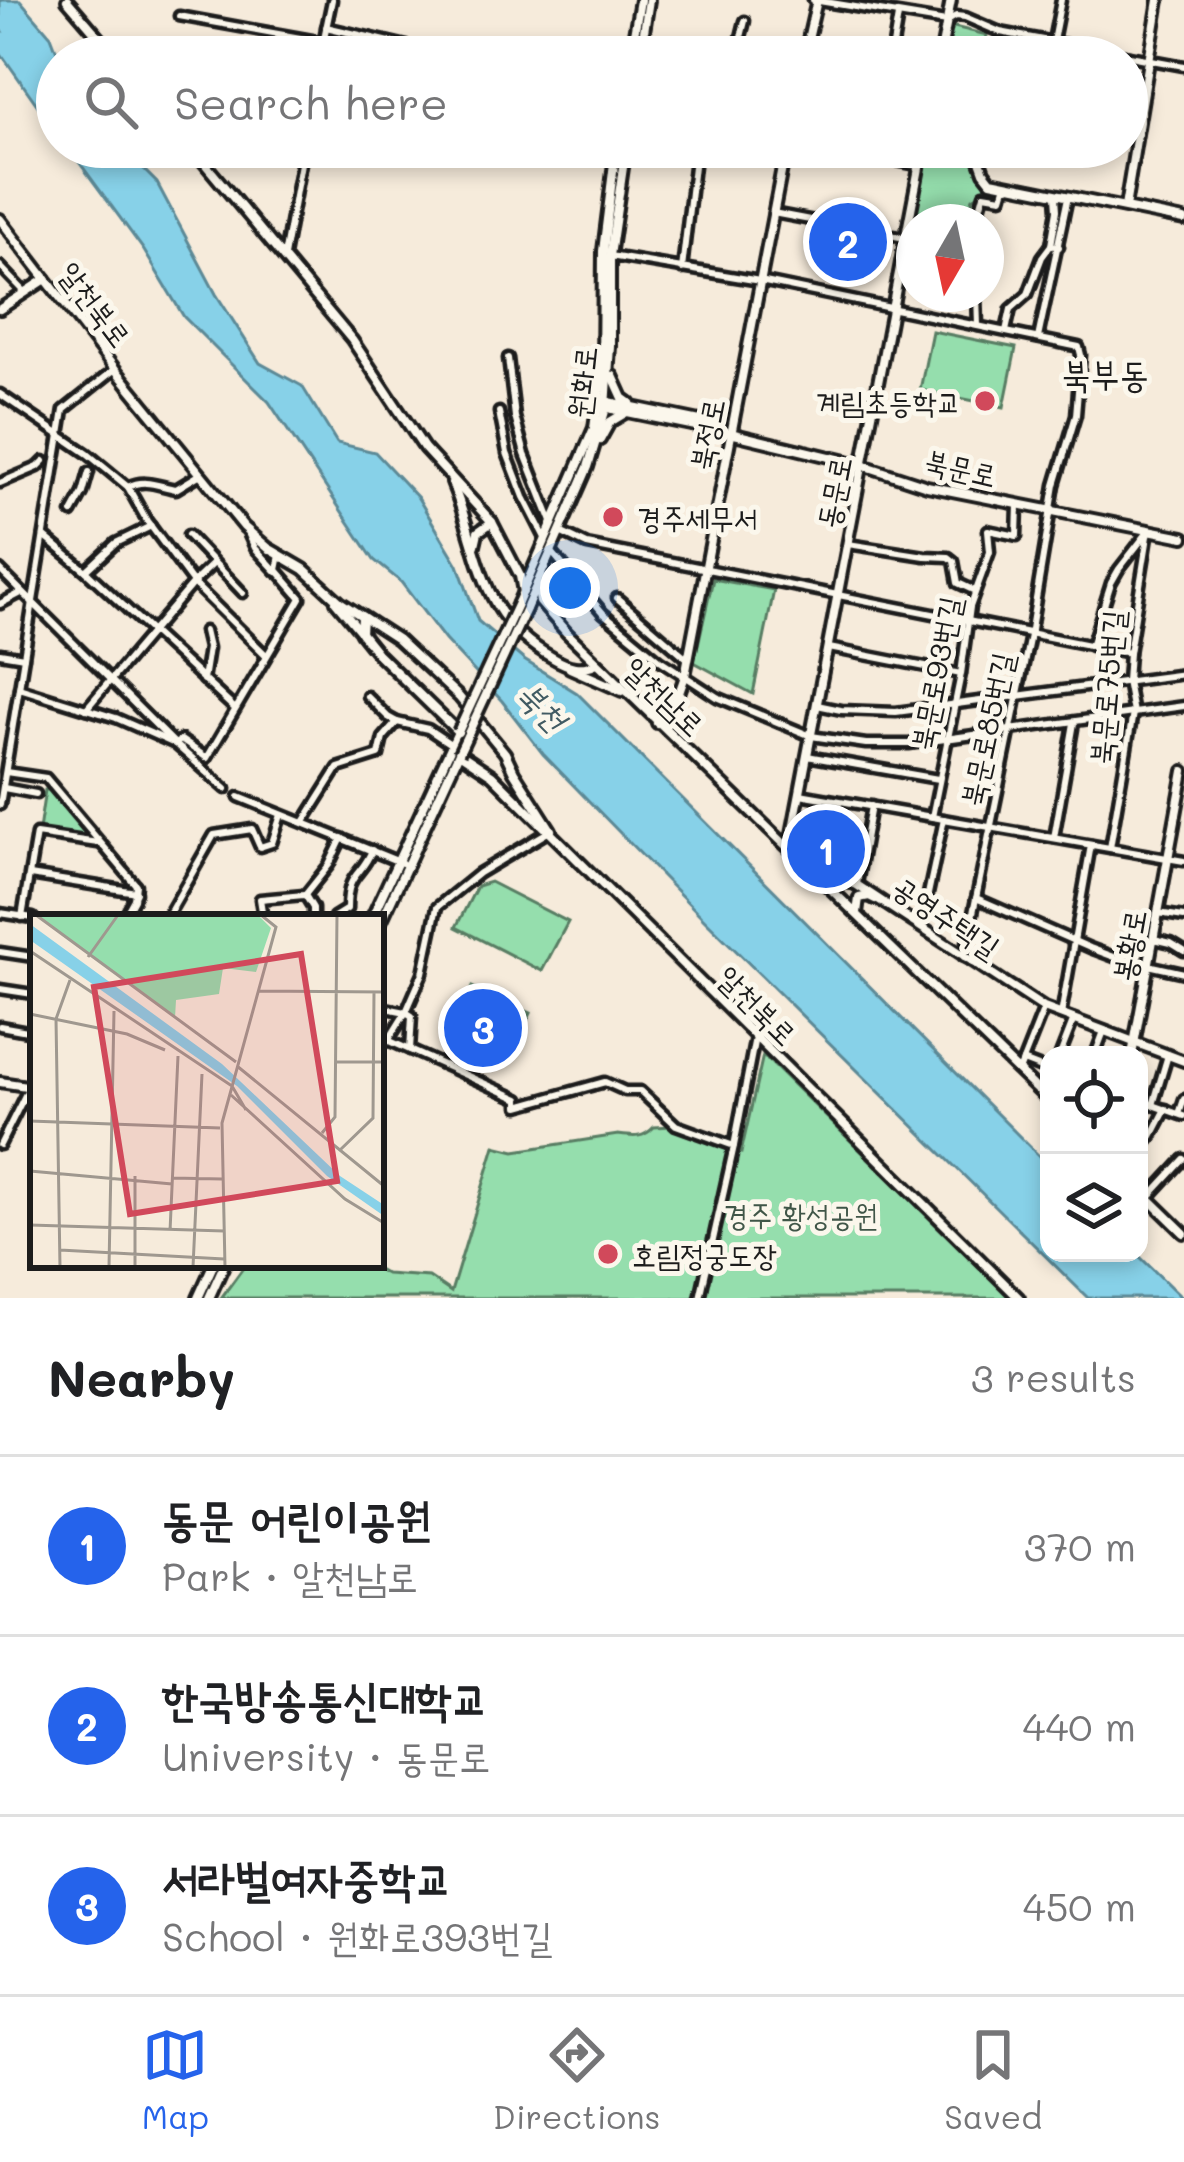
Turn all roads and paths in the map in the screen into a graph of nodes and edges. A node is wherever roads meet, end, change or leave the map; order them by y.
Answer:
1 (68, 0) edge
2 (332, 0) edge
3 (644, 0) edge
4 (816, 0) edge
5 (951, 0) edge
6 (1061, 0) edge
7 (1160, 0) edge
8 (179, 16) dead end
9 (898, 16) junction
10 (745, 21) dead end
11 (946, 22) junction
12 (326, 27) junction
13 (98, 36) edge
14 (290, 36) edge
15 (324, 36) edge
16 (364, 36) edge
17 (636, 36) edge
18 (641, 36) edge
19 (741, 36) edge
20 (808, 36) edge
21 (895, 36) edge
22 (944, 36) edge
23 (1024, 36) edge
24 (1054, 36) edge
25 (1150, 59) junction
26 (1184, 66) edge
27 (1148, 71) edge
28 (208, 168) edge
29 (300, 168) edge
30 (613, 168) edge
31 (623, 168) edge
32 (694, 168) edge
33 (782, 168) edge
34 (919, 168) edge
35 (983, 168) edge
36 (1132, 168) edge
37 (1014, 186) junction
38 (1053, 194) junction
39 (1068, 196) junction
40 (912, 204) edge
41 (981, 204) edge
42 (1125, 207) junction
43 (773, 213) junction
44 (0, 219) edge
45 (1184, 220) edge
46 (896, 236) edge
47 (1055, 246) junction
48 (610, 256) junction
49 (283, 258) junction
50 (0, 266) edge
51 (682, 268) junction
52 (46, 279) junction
53 (760, 281) junction
54 (896, 286) edge
55 (24, 291) junction
56 (892, 308) junction
57 (0, 309) edge
58 (977, 312) edge
59 (977, 326) junction
60 (1006, 332) junction
61 (1038, 338) junction
62 (508, 358) dead end
63 (115, 369) junction
64 (609, 370) junction
65 (0, 394) edge
66 (602, 404) junction
67 (634, 410) junction
68 (499, 412) dead end
69 (730, 433) junction
70 (61, 436) junction
71 (596, 446) junction
72 (44, 461) dead end
73 (863, 465) junction
74 (89, 472) dead end
75 (199, 475) junction
76 (448, 475) junction
77 (0, 483) edge
78 (128, 487) junction
79 (1018, 505) junction
80 (1050, 511) junction
81 (72, 513) dead end
82 (492, 522) junction
83 (151, 526) junction
84 (556, 528) junction
85 (1149, 530) junction
86 (248, 532) junction
87 (188, 535) dead end
88 (44, 536) junction
89 (1184, 537) edge
90 (848, 544) junction
91 (475, 546) junction
92 (549, 546) junction
93 (280, 555) junction
94 (214, 563) junction
95 (297, 565) junction
96 (706, 568) junction
97 (0, 570) edge
98 (86, 571) junction
99 (280, 574) junction
100 (525, 575) junction
101 (193, 583) junction
102 (290, 586) junction
103 (975, 591) junction
104 (328, 592) junction
105 (21, 593) junction
106 (243, 593) dead end
107 (838, 594) junction
108 (617, 598) dead end
109 (0, 604) edge
110 (528, 604) junction
111 (33, 605) junction
112 (362, 617) junction
113 (969, 621) junction
114 (381, 627) junction
115 (204, 631) dead end
116 (150, 632) junction
117 (1030, 635) junction
118 (365, 637) junction
119 (1090, 646) junction
120 (828, 648) junction
121 (0, 653) edge
122 (1129, 653) junction
123 (266, 655) junction
124 (24, 657) junction
125 (688, 659) junction
126 (597, 663) junction
127 (564, 664) junction
128 (961, 674) junction
129 (1184, 674) edge
130 (685, 676) junction
131 (111, 679) junction
132 (203, 680) junction
133 (1126, 681) junction
134 (19, 688) junction
135 (628, 694) junction
136 (367, 696) dead end
137 (1017, 697) junction
138 (817, 705) junction
139 (954, 706) junction
140 (1184, 706) edge
141 (234, 708) junction
142 (85, 710) junction
143 (1133, 713) junction
144 (397, 722) junction
145 (1074, 722) junction
146 (657, 723) junction
147 (1010, 730) junction
148 (458, 732) junction
149 (811, 736) junction
150 (947, 739) junction
151 (0, 743) edge
152 (175, 744) junction
153 (10, 745) junction
154 (455, 749) junction
155 (808, 756) junction
156 (6, 772) junction
157 (514, 772) junction
158 (1184, 772) edge
159 (495, 778) junction
160 (938, 779) junction
161 (3, 788) junction
162 (226, 789) dead end
163 (36, 794) dead end
164 (800, 794) junction
165 (238, 797) dead end
166 (517, 801) junction
167 (1181, 801) edge
168 (0, 804) edge
169 (871, 806) junction
170 (281, 815) junction
171 (932, 817) junction
172 (944, 819) junction
173 (796, 820) junction
174 (303, 823) junction
175 (990, 827) junction
176 (548, 832) junction
177 (342, 838) junction
178 (1054, 838) junction
179 (781, 841) junction
180 (100, 843) junction
181 (1091, 844) junction
182 (562, 846) junction
183 (1110, 848) junction
184 (373, 850) junction
185 (1168, 858) junction
186 (1184, 861) edge
187 (403, 863) junction
188 (30, 875) junction
189 (818, 877) junction
190 (857, 884) junction
191 (136, 892) junction
192 (305, 895) junction
193 (976, 898) junction
194 (889, 906) junction
195 (0, 913) edge
196 (1158, 913) junction
197 (125, 914) edge
198 (169, 914) edge
199 (262, 914) edge
200 (313, 914) edge
201 (339, 914) edge
202 (372, 914) edge
203 (384, 914) edge
204 (22, 916) junction
205 (30, 917) edge
206 (1184, 917) edge
207 (861, 919) junction
208 (920, 928) junction
209 (1154, 939) junction
210 (1075, 942) junction
211 (0, 952) edge
212 (1184, 952) edge
213 (30, 957) edge
214 (964, 957) junction
215 (1149, 966) junction
216 (1184, 973) edge
217 (0, 988) edge
218 (30, 993) edge
219 (384, 1008) edge
220 (1044, 1008) junction
221 (406, 1012) junction
222 (1061, 1015) junction
223 (1074, 1019) junction
224 (0, 1026) edge
225 (30, 1031) edge
226 (1104, 1031) junction
227 (755, 1036) junction
228 (385, 1039) edge
229 (1136, 1043) junction
230 (1064, 1046) edge
231 (1098, 1046) edge
232 (1135, 1046) edge
233 (410, 1050) junction
234 (1168, 1055) junction
235 (1023, 1061) junction
236 (1184, 1061) edge
237 (1040, 1068) edge
238 (1019, 1071) junction
239 (0, 1082) edge
240 (30, 1084) edge
241 (30, 1088) edge
242 (1040, 1092) edge
243 (1184, 1099) edge
244 (1148, 1103) edge
245 (1153, 1105) junction
246 (1166, 1109) junction
247 (1181, 1114) edge
248 (1148, 1141) edge
249 (0, 1145) edge
250 (734, 1146) junction
251 (1184, 1159) edge
252 (1148, 1198) joint
253 (1181, 1225) edge
254 (212, 1268) edge
255 (223, 1268) edge
256 (199, 1298) edge
257 (209, 1298) edge
258 (700, 1298) edge
259 (1019, 1298) edge

1 - 13 street
2 - 12 street
3 - 17 street
3 - 18 street
4 - 9 street
4 - 20 street
5 - 11 street
6 - 24 street
7 - 25 street
8 - 14 street
9 - 11 street
9 - 21 street
10 - 19 street
11 - 22 street
11 - 23 street
12 - 15 street
12 - 16 street
25 - 26 street
25 - 27 street
28 - 49 street
29 - 49 street
30 - 66 street, 원화로
31 - 48 street, 원화로
32 - 51 street
33 - 43 street, 북정로
34 - 40 street, 동문로
35 - 37 street
36 - 42 street
37 - 38 street
37 - 41 street
38 - 39 street
38 - 47 street
39 - 42 street
39 - 47 street
42 - 45 street
43 - 46 street
43 - 53 street, 북정로
44 - 52 street, 알천북로
47 - 60 street
47 - 61 street
48 - 51 street
48 - 64 street, 원화로
49 - 76 street
50 - 55 street
51 - 53 street
52 - 55 street
52 - 63 street, 알천북로
53 - 56 street
53 - 69 street, 북정로
54 - 56 street, 동문로
55 - 57 street
56 - 59 street
56 - 73 street, 동문로
58 - 59 street
59 - 60 street
60 - 61 street
61 - 80 street, 북문로85번길
62 - 84 street
63 - 70 street
63 - 75 street, 알천북로
64 - 66 street, 원화로
64 - 67 street
65 - 70 street
66 - 67 street, 북문로
66 - 71 street, 원화로
66 - 84 street, 원화로
67 - 69 street, 북문로
67 - 71 street
68 - 92 street
69 - 73 street, 북문로
69 - 96 street, 북정로
70 - 78 street
70 - 88 street
71 - 84 street, 원화로
72 - 77 street
73 - 79 street, 북문로
73 - 90 street, 동문로
74 - 81 street
75 - 78 street
75 - 86 street, 알천북로
76 - 82 street
76 - 91 street
78 - 83 street
79 - 80 street, 북문로
79 - 103 street, 북문로93번길
80 - 85 street, 북문로
80 - 117 street, 북문로85번길
82 - 91 street
82 - 100 street
83 - 98 street
83 - 101 street
84 - 92 street, 원화로
84 - 96 street
85 - 89 street, 북문로
85 - 119 street
85 - 122 street, 북문로75번길
86 - 93 street, 알천북로
86 - 99 street
87 - 94 street
88 - 98 street
88 - 111 street
90 - 103 street
90 - 107 street, 동문로
91 - 127 street
92 - 100 street, 원화로
92 - 110 street, 원화로
92 - 130 street
93 - 95 street, 알천북로
93 - 99 street
94 - 101 street
94 - 106 street
95 - 102 street
95 - 104 street, 알천북로
96 - 107 street
96 - 125 street, 북정로
97 - 105 street
98 - 116 street
99 - 102 street
100 - 110 street
101 - 116 street
101 - 123 street
102 - 123 street
103 - 113 street, 북문로93번길
104 - 112 street, 알천북로
104 - 118 street
105 - 109 street
105 - 111 street
107 - 113 street
107 - 120 street, 동문로
108 - 125 street
110 - 126 street
110 - 148 street, bridge
110 - 154 street, bridge
111 - 124 street
111 - 131 street
112 - 114 street, 알천북로
112 - 118 street
113 - 117 street
113 - 128 street, 북문로93번길
114 - 118 street
114 - 157 street, 알천북로
115 - 132 street
116 - 131 street
116 - 132 street
117 - 119 street
117 - 137 street, 북문로85번길
118 - 148 street
119 - 122 street
120 - 128 street
120 - 138 street, 동문로
121 - 124 street
122 - 133 street, 북문로75번길
123 - 141 street
124 - 134 street
125 - 130 street, 북정로
126 - 127 street, 알천남로
126 - 135 street, 알천남로
127 - 135 street
128 - 139 street, 북문로93번길
129 - 133 street
130 - 146 street, 북정로
130 - 149 street
131 - 142 street
131 - 152 street
132 - 141 street
133 - 137 street
133 - 143 street, 북문로75번길
134 - 142 street
134 - 153 street
135 - 146 street, 알천남로
136 - 144 street
137 - 139 street
137 - 147 street, 북문로85번길
138 - 139 street
138 - 149 street, 동문로
139 - 150 street, 북문로93번길
140 - 143 street
141 - 152 street
142 - 152 street
143 - 145 street
143 - 183 street, 북문로75번길
144 - 154 street
144 - 174 street
145 - 147 street
145 - 178 street
146 - 179 street, 알천남로
147 - 150 street
147 - 175 street, 북문로85번길
148 - 154 street, bridge
149 - 150 street
149 - 155 street, 동문로
150 - 160 street, 북문로93번길
151 - 153 street
152 - 162 street
153 - 156 street
154 - 159 street, 알천북로
154 - 187 street
155 - 160 street
155 - 164 street, 동문로
156 - 161 street
156 - 180 street
157 - 159 street
157 - 166 street
157 - 182 street, 알천북로
158 - 167 street, 봉황로
159 - 166 street, 알천북로
160 - 171 street, 북문로93번길
161 - 163 street
161 - 168 street
164 - 169 street
164 - 173 street, 동문로
165 - 170 street
166 - 176 street, 알천북로
167 - 185 street, 봉황로
169 - 171 street
169 - 190 street
170 - 174 street
170 - 198 street
171 - 172 street
172 - 175 street
172 - 208 street
173 - 179 street, 동문로
173 - 190 street
174 - 177 street
175 - 178 street
175 - 193 street, 북문로85번길
176 - 182 street, 알천북로
176 - 221 street
177 - 184 street
177 - 192 street
178 - 181 street
179 - 189 street, 알천남로
180 - 188 street
180 - 191 street
181 - 183 street
181 - 210 street
182 - 227 street, 알천북로
183 - 185 street
184 - 187 street
184 - 201 street
185 - 186 street
185 - 196 street, 봉황로
187 - 202 street
187 - 203 street
188 - 191 street
188 - 204 street
189 - 190 street, 공영주택길
189 - 207 street, 알천남로
190 - 194 street, 공영주택길
191 - 197 street
192 - 199 street
192 - 200 street
193 - 210 street
193 - 214 street, 북문로85번길
194 - 207 street
194 - 208 street, 공영주택길
195 - 204 street
196 - 206 street
196 - 209 street, 봉황로
204 - 205 street
207 - 238 street, 알천남로
208 - 214 street, 공영주택길
209 - 212 street
209 - 215 street, 봉황로
210 - 215 street
210 - 222 street
211 - 213 street
214 - 220 street, 공영주택길
215 - 216 street
215 - 229 street, 봉황로
217 - 218 street
219 - 221 street
220 - 222 street, 공영주택길
220 - 235 street
221 - 228 street
221 - 233 street
222 - 223 street, 공영주택길
223 - 226 street, 공영주택길
223 - 230 street
224 - 225 street
226 - 229 street, 공영주택길
226 - 231 street
227 - 250 street
227 - 259 street, 알천북로
228 - 233 street
229 - 232 street, 봉황로
229 - 234 street, 공영주택길
233 - 250 street
234 - 236 street, 공영주택길
234 - 245 street
235 - 237 street
235 - 238 street
238 - 242 street, 알천남로
239 - 240 street
241 - 249 street
243 - 247 street
244 - 245 street
245 - 246 street
246 - 247 street
246 - 248 street
250 - 258 street
251 - 252 street
252 - 253 street
254 - 256 street
255 - 257 street

